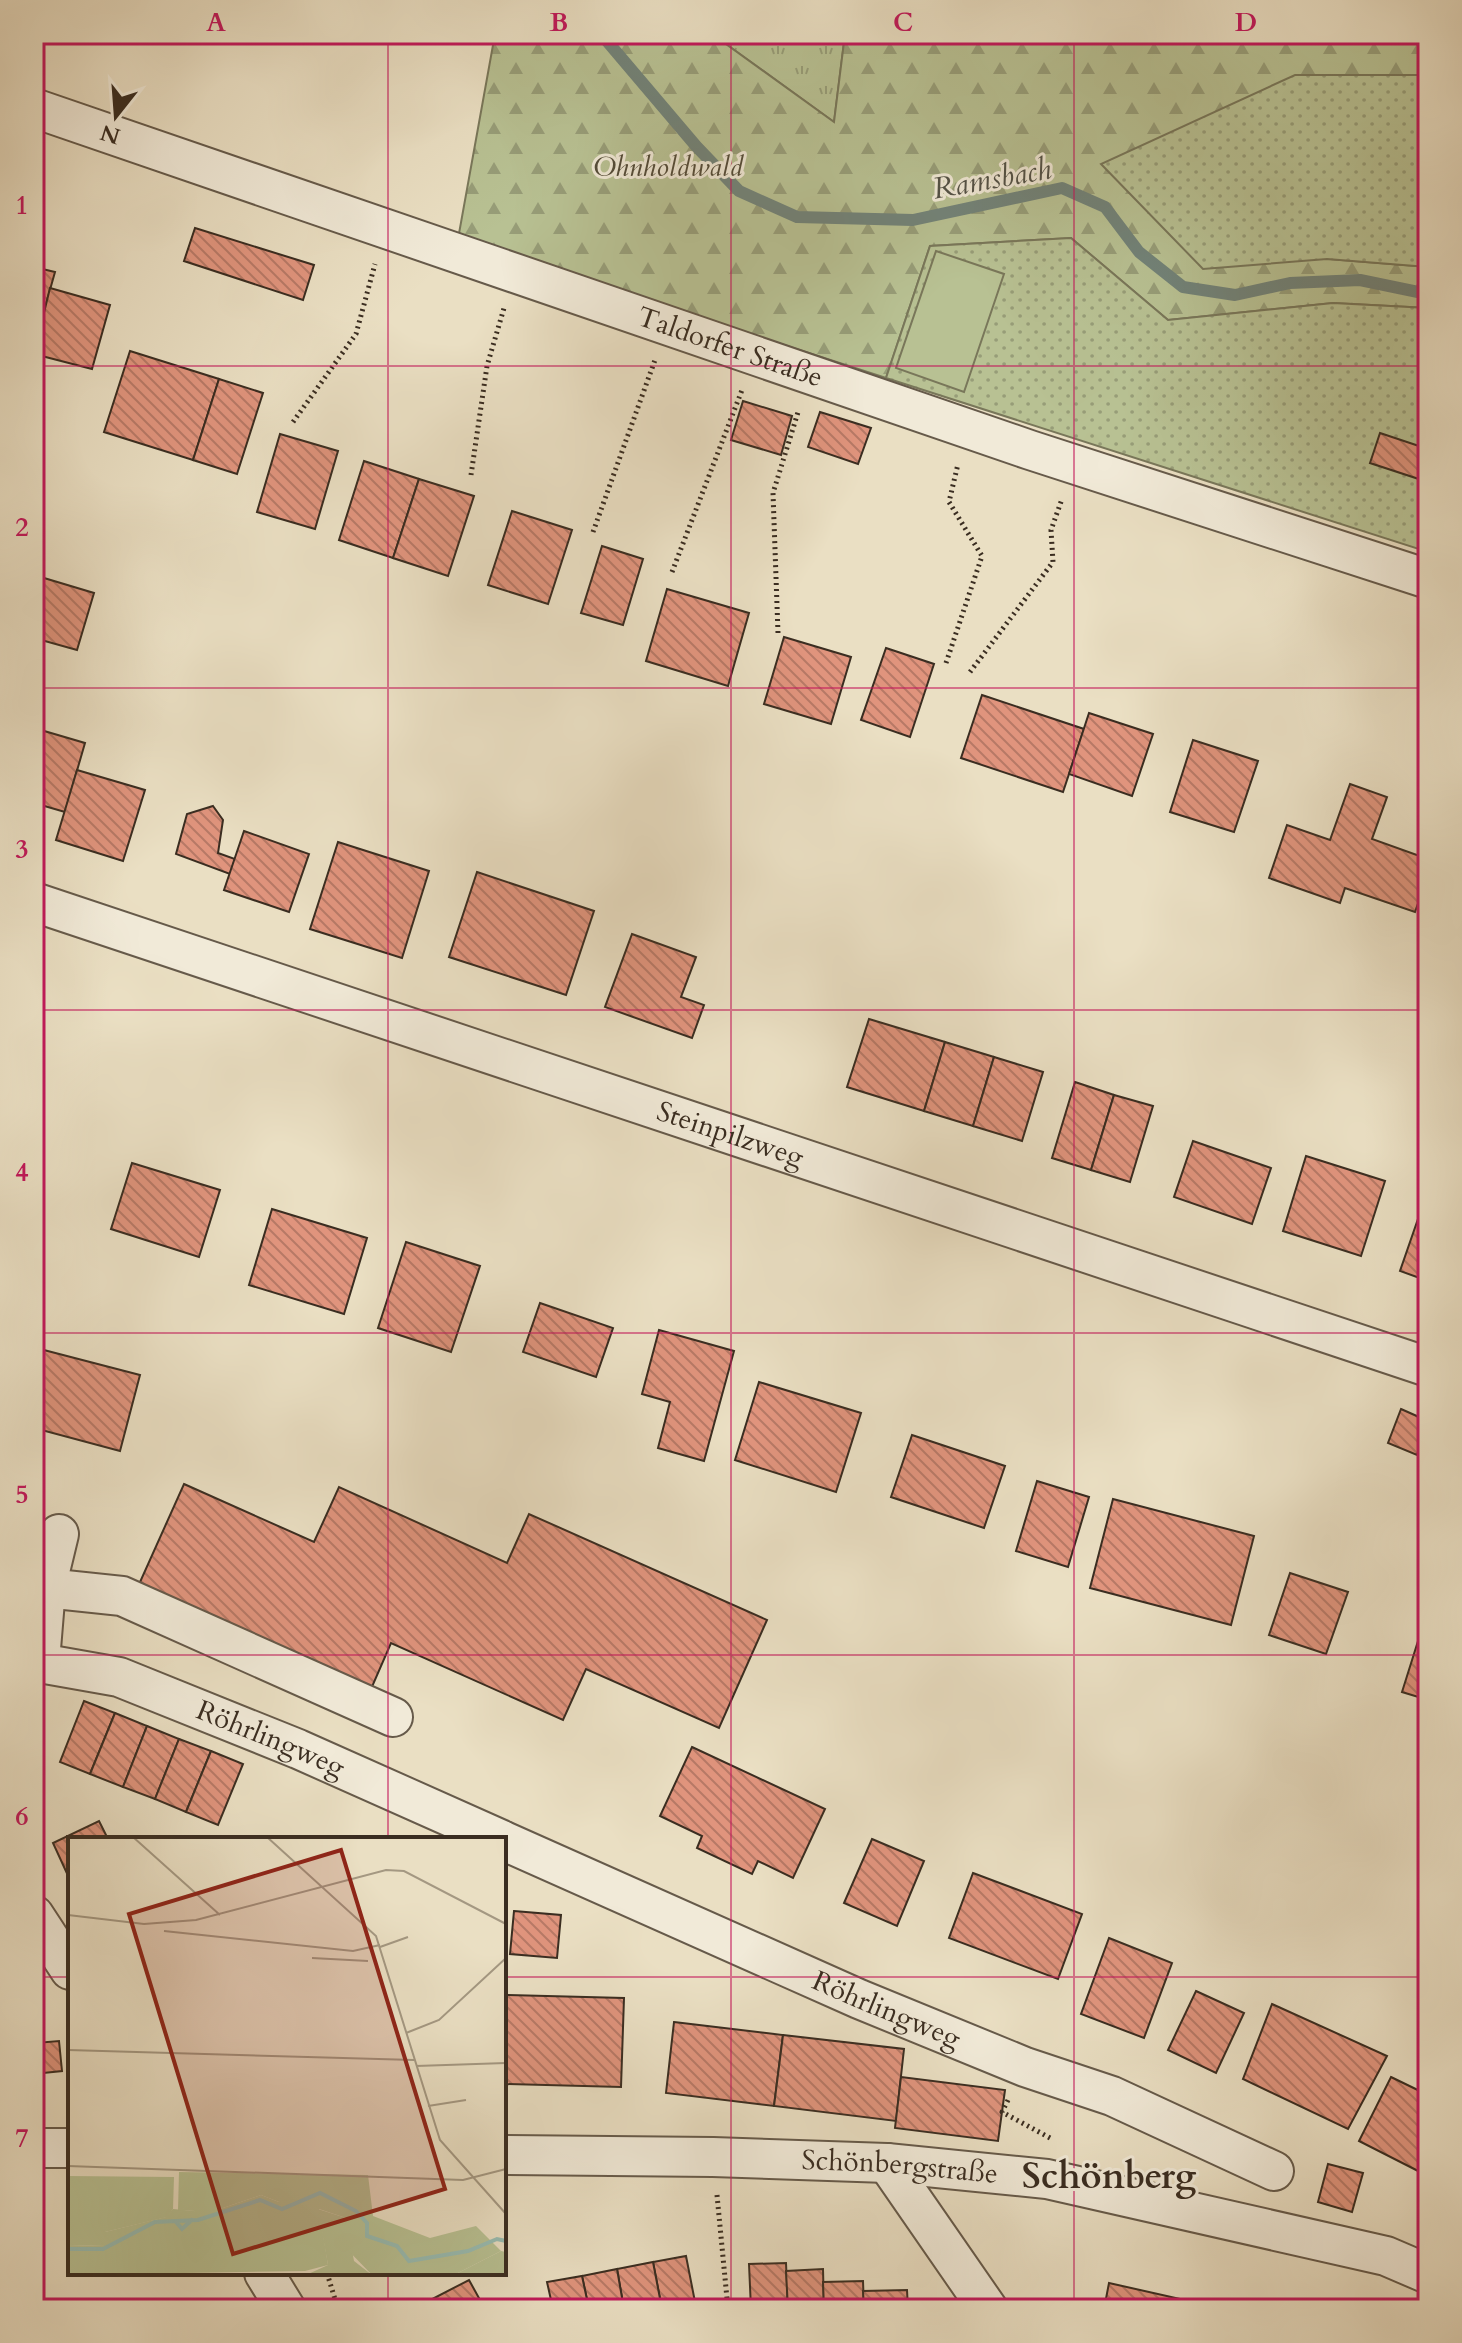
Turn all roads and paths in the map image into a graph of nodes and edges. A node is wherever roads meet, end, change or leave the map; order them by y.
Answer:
1 (34, 108) edge
2 (384, 228) junction
3 (515, 273) junction
4 (668, 325) junction
5 (755, 355) junction
6 (810, 374) junction
7 (293, 422) dead end
8 (966, 428) junction
9 (1075, 465) junction
10 (471, 475) dead end
11 (593, 532) dead end
12 (672, 572) dead end
13 (1428, 579) edge
14 (778, 633) dead end
15 (946, 663) dead end
16 (970, 672) dead end
17 (34, 902) edge
18 (1428, 1367) edge
19 (59, 1534) dead end
20 (46, 1588) junction
21 (37, 1662) edge
22 (393, 1717) dead end
23 (495, 1837) edge
24 (506, 1842) edge
25 (34, 1915) edge
26 (68, 1967) edge
27 (1025, 2067) junction
28 (34, 2148) edge
29 (68, 2148) edge
30 (506, 2155) edge
31 (713, 2157) junction
32 (887, 2163) junction
33 (1274, 2171) dead end
34 (1047, 2179) junction
35 (1428, 2274) edge
36 (265, 2275) edge
37 (328, 2275) edge
38 (286, 2309) edge
39 (338, 2309) edge
40 (728, 2309) edge
41 (988, 2309) edge

1 - 2 street, Taldorfer Straße
2 - 3 street, Taldorfer Straße
2 - 7 path
3 - 4 street, Taldorfer Straße
3 - 10 path
4 - 5 street, Taldorfer Straße
4 - 11 path
5 - 6 street, Taldorfer Straße
5 - 12 path
6 - 8 street, Taldorfer Straße
6 - 14 path
8 - 9 street, Taldorfer Straße
8 - 15 path
9 - 13 street, Taldorfer Straße
9 - 16 path
17 - 18 street, Steinpilzweg
19 - 20 street
20 - 21 street
20 - 22 street
21 - 23 street, Röhrlingweg
24 - 27 street, Röhrlingweg
25 - 26 street
27 - 33 street, Röhrlingweg
27 - 34 path
28 - 29 street
30 - 31 street, Schönbergstraße
31 - 32 street, Schönbergstraße
31 - 40 path
32 - 34 street, Schönbergstraße
32 - 41 street
34 - 35 street, Schönbergstraße
36 - 38 street
37 - 39 path

